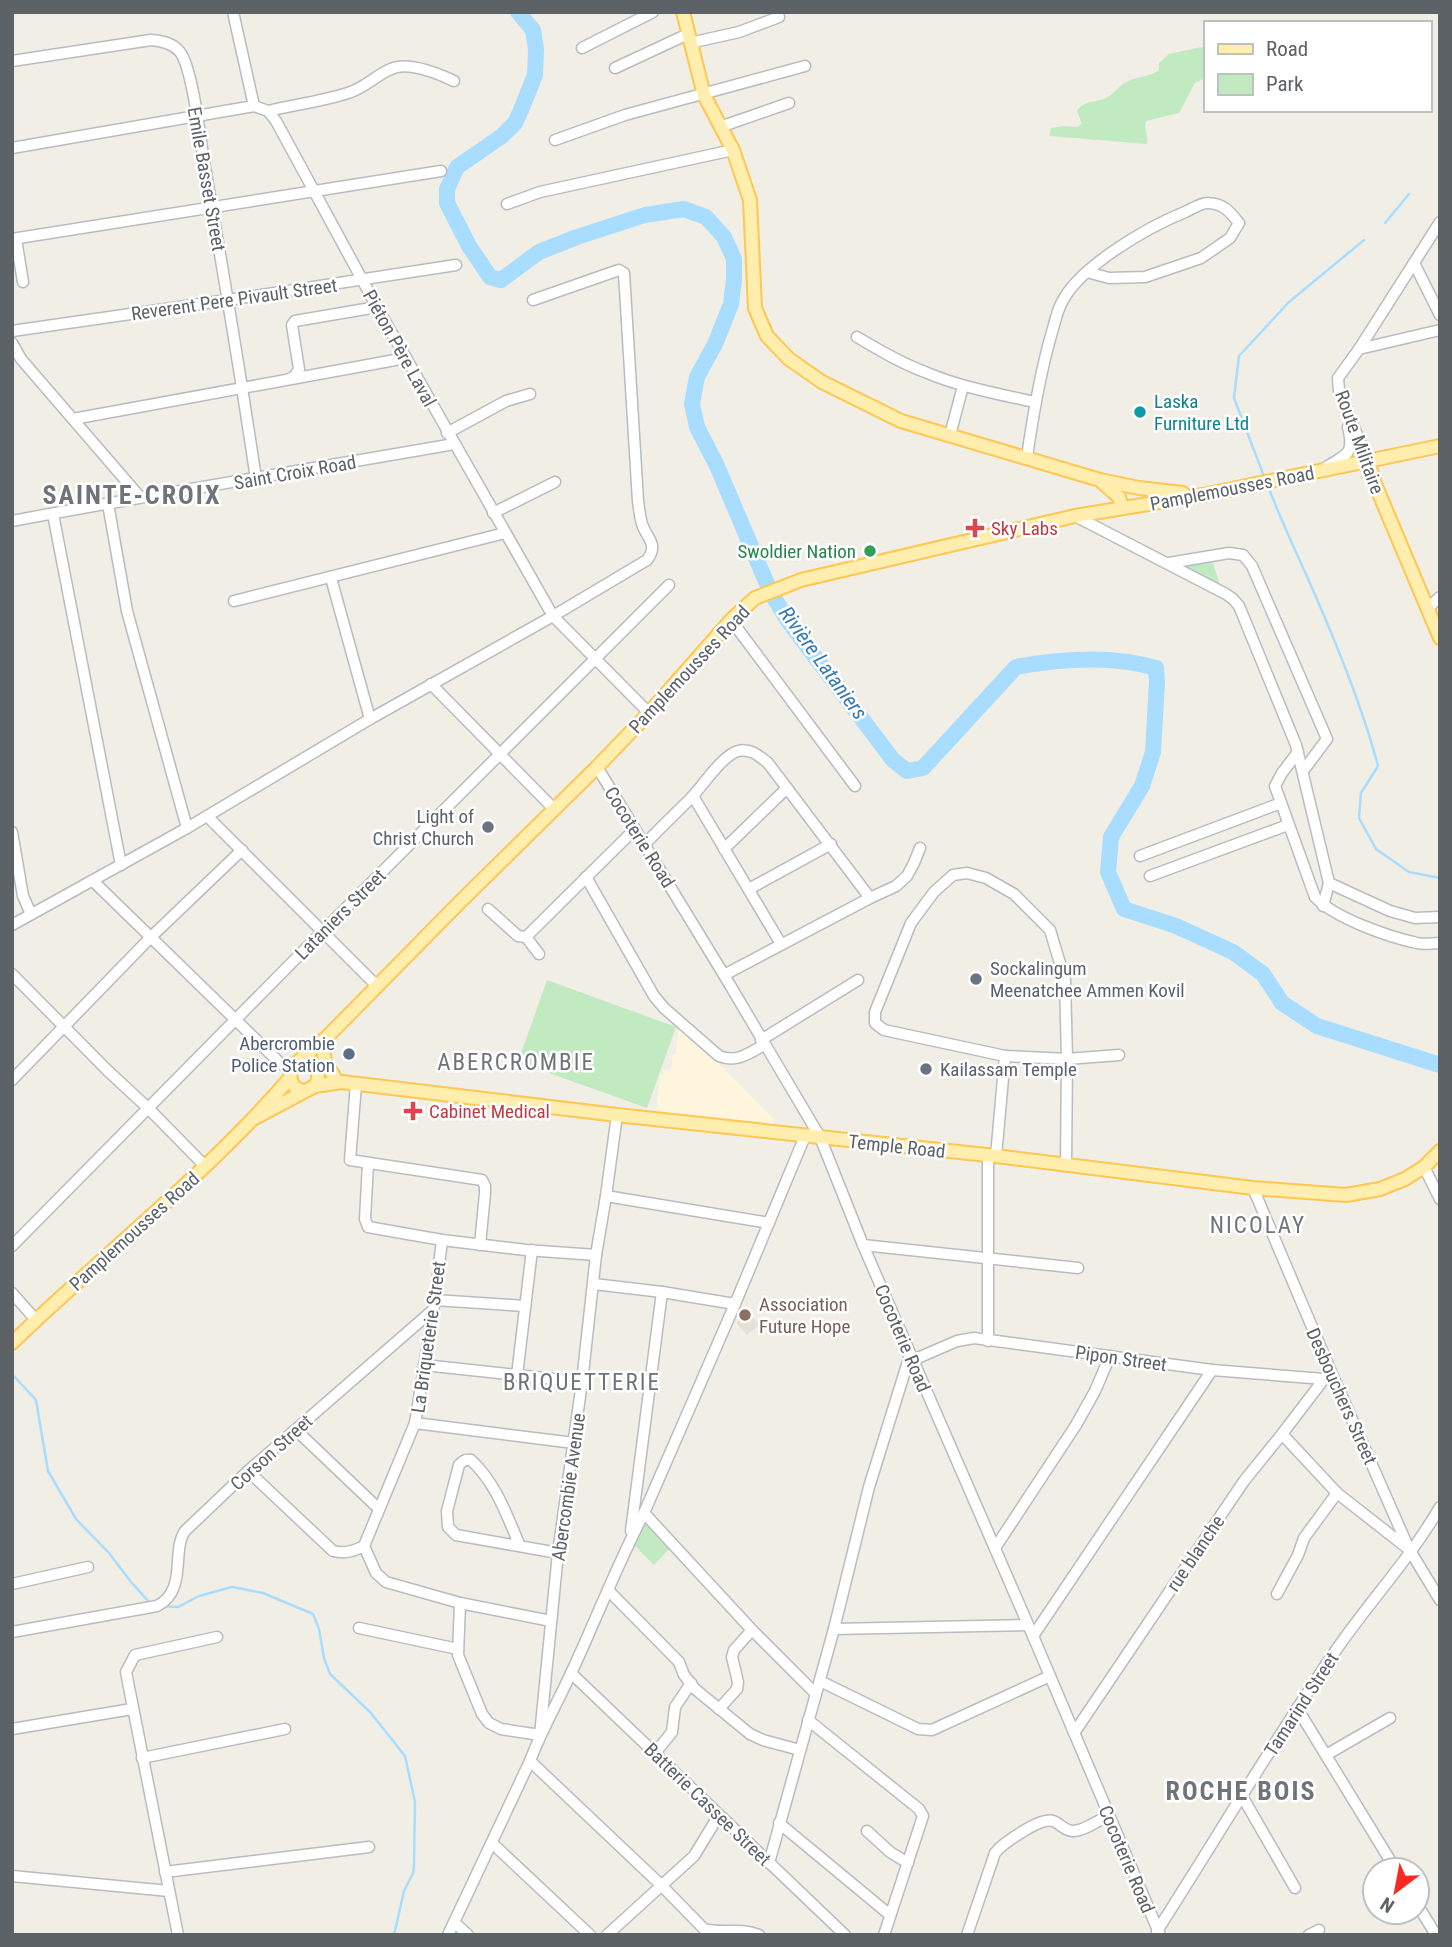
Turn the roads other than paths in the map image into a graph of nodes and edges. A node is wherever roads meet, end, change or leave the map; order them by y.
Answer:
1 (233, 12) edge
2 (653, 12) edge
3 (683, 12) edge
4 (779, 17) dead end
5 (689, 39) junction
6 (582, 48) dead end
7 (12, 61) edge
8 (805, 66) dead end
9 (615, 68) dead end
10 (454, 81) dead end
11 (704, 95) junction
12 (789, 103) dead end
13 (261, 108) junction
14 (197, 116) junction
15 (720, 127) junction
16 (555, 140) dead end
17 (12, 148) edge
18 (733, 150) junction
19 (441, 172) dead end
20 (314, 191) junction
21 (507, 204) dead end
22 (212, 208) junction
23 (1440, 222) edge
24 (14, 239) edge
25 (1414, 263) junction
26 (456, 265) dead end
27 (1087, 272) junction
28 (362, 280) junction
29 (23, 282) dead end
30 (228, 300) junction
31 (533, 300) dead end
32 (377, 307) junction
33 (1440, 315) edge
34 (1440, 330) edge
35 (12, 331) edge
36 (857, 337) dead end
37 (12, 343) edge
38 (1359, 349) junction
39 (406, 358) junction
40 (289, 379) junction
41 (963, 386) junction
42 (243, 387) junction
43 (530, 394) dead end
44 (1035, 402) junction
45 (1344, 406) junction
46 (73, 419) junction
47 (447, 433) junction
48 (950, 435) junction
49 (454, 444) junction
50 (1440, 446) edge
51 (1027, 457) junction
52 (1368, 461) junction
53 (1317, 473) junction
54 (256, 479) junction
55 (1100, 480) junction
56 (555, 482) dead end
57 (1122, 485) junction
58 (1203, 495) junction
59 (140, 497) junction
60 (108, 504) junction
61 (1128, 508) junction
62 (493, 513) junction
63 (53, 514) junction
64 (1075, 516) junction
65 (12, 522) edge
66 (505, 533) junction
67 (1168, 563) junction
68 (331, 578) junction
69 (669, 585) dead end
70 (1440, 597) edge
71 (234, 601) dead end
72 (1427, 609) junction
73 (553, 616) junction
74 (732, 620) junction
75 (1440, 638) edge
76 (594, 659) junction
77 (431, 684) junction
78 (649, 713) junction
79 (370, 719) junction
80 (1298, 752) junction
81 (500, 754) junction
82 (597, 767) junction
83 (1303, 771) junction
84 (855, 786) dead end
85 (787, 788) junction
86 (693, 796) junction
87 (1281, 803) junction
88 (554, 809) junction
89 (207, 816) junction
90 (1288, 825) junction
91 (187, 828) junction
92 (635, 829) junction
93 (12, 832) edge
94 (645, 844) junction
95 (831, 844) junction
96 (920, 848) dead end
97 (724, 849) junction
98 (242, 850) junction
99 (1140, 856) dead end
100 (121, 865) junction
101 (1150, 876) dead end
102 (586, 877) junction
103 (93, 881) junction
104 (1329, 883) junction
105 (749, 889) junction
106 (870, 898) junction
107 (1323, 906) junction
108 (488, 909) dead end
109 (31, 914) junction
110 (1440, 917) edge
111 (12, 925) edge
112 (323, 931) junction
113 (151, 937) junction
114 (526, 937) junction
115 (1440, 943) edge
116 (781, 944) junction
117 (539, 954) dead end
118 (12, 974) edge
119 (724, 975) junction
120 (858, 980) dead end
121 (377, 986) junction
122 (235, 1020) junction
123 (64, 1026) junction
124 (325, 1042) junction
125 (762, 1042) junction
126 (1119, 1055) dead end
127 (1005, 1056) junction
128 (1067, 1059) junction
129 (316, 1068) junction
130 (293, 1070) junction
131 (338, 1079) junction
132 (12, 1080) edge
133 (356, 1084) junction
134 (309, 1088) junction
135 (149, 1109) junction
136 (617, 1115) junction
137 (255, 1118) junction
138 (805, 1136) junction
139 (820, 1138) junction
140 (1440, 1151) edge
141 (992, 1156) junction
142 (368, 1164) junction
143 (1066, 1165) junction
144 (205, 1167) junction
145 (1424, 1167) junction
146 (1253, 1188) junction
147 (606, 1196) junction
148 (1440, 1199) edge
149 (769, 1223) junction
150 (442, 1240) junction
151 (480, 1245) junction
152 (863, 1245) junction
153 (12, 1246) edge
154 (532, 1250) junction
155 (596, 1255) junction
156 (987, 1258) junction
157 (1077, 1268) dead end
158 (594, 1284) junction
159 (662, 1292) junction
160 (12, 1293) edge
161 (735, 1304) junction
162 (434, 1305) junction
163 (525, 1306) junction
164 (36, 1320) junction
165 (988, 1341) junction
166 (12, 1343) edge
167 (1110, 1356) junction
168 (911, 1357) junction
169 (424, 1365) junction
170 (1212, 1370) junction
171 (517, 1375) junction
172 (1328, 1376) junction
173 (582, 1382) junction
174 (415, 1423) junction
175 (296, 1430) junction
176 (1282, 1434) junction
177 (574, 1443) junction
178 (248, 1471) junction
179 (1337, 1493) junction
180 (1440, 1507) edge
181 (379, 1509) junction
182 (644, 1513) junction
183 (631, 1539) junction
184 (365, 1546) junction
185 (520, 1546) junction
186 (995, 1548) junction
187 (1410, 1550) junction
188 (558, 1553) junction
189 (88, 1567) dead end
190 (12, 1584) edge
191 (608, 1590) junction
192 (1277, 1594) dead end
193 (1440, 1600) edge
194 (460, 1603) junction
195 (551, 1621) junction
196 (1028, 1625) junction
197 (359, 1628) dead end
198 (834, 1629) junction
199 (752, 1630) junction
200 (12, 1632) edge
201 (1033, 1636) junction
202 (217, 1637) dead end
203 (458, 1649) junction
204 (571, 1673) junction
205 (1050, 1676) junction
206 (820, 1681) junction
207 (691, 1684) junction
208 (816, 1694) junction
209 (1297, 1708) junction
210 (132, 1709) junction
211 (719, 1709) junction
212 (1390, 1718) dead end
213 (808, 1720) junction
214 (12, 1729) edge
215 (285, 1729) dead end
216 (1074, 1733) junction
217 (540, 1735) junction
218 (800, 1751) junction
219 (655, 1753) junction
220 (1326, 1755) junction
221 (142, 1758) junction
222 (530, 1761) junction
223 (1242, 1797) junction
224 (719, 1815) junction
225 (1109, 1815) junction
226 (779, 1823) junction
227 (867, 1831) dead end
228 (492, 1843) junction
229 (369, 1847) dead end
230 (1387, 1856) edge
231 (769, 1863) junction
232 (908, 1863) junction
233 (165, 1872) junction
234 (12, 1876) edge
235 (661, 1885) junction
236 (1295, 1888) dead end
237 (169, 1891) junction
238 (890, 1914) junction
239 (454, 1922) junction
240 (840, 1933) edge
241 (1157, 1933) edge
242 (178, 1935) edge
243 (448, 1935) edge
244 (468, 1935) edge
245 (590, 1935) edge
246 (607, 1935) edge
247 (759, 1935) edge
248 (884, 1935) edge
249 (967, 1935) edge

1 - 13 street, Piéton Père Laval
2 - 6 street
3 - 5 main road
4 - 5 street
5 - 9 street
5 - 11 main road
7 - 14 street, Emile Basset Street
8 - 11 street
10 - 13 street
11 - 15 main road
11 - 16 street
12 - 15 street
13 - 14 street
13 - 20 street, Piéton Père Laval
14 - 17 street
14 - 22 street, Emile Basset Street
15 - 18 main road
18 - 21 street
18 - 48 main road
19 - 20 street
20 - 22 street
20 - 28 street, Piéton Père Laval
22 - 24 street
22 - 30 street, Emile Basset Street
23 - 25 street, Route Militaire
24 - 29 street
25 - 33 street
25 - 38 street, Route Militaire
26 - 28 street, Reverent Pere Pivault Street
27 - 27 street
27 - 44 street
28 - 30 street, Reverent Pere Pivault Street
28 - 32 street, Piéton Père Laval
30 - 35 street, Reverent Pere Pivault Street
30 - 42 street, Emile Basset Street
31 - 73 street
32 - 39 street, Piéton Père Laval
32 - 40 street
34 - 38 street
36 - 41 street
37 - 46 street
38 - 45 street, Route Militaire
39 - 40 street
39 - 47 street, Piéton Père Laval
40 - 42 street
41 - 44 street
41 - 48 street
42 - 46 street
42 - 54 street, Emile Basset Street
43 - 47 street
44 - 51 street
45 - 52 street, Route Militaire
45 - 53 street
46 - 59 street
47 - 49 street, Piéton Père Laval
48 - 51 main road
49 - 54 street, Saint Croix Road
49 - 62 street, Piéton Père Laval
50 - 52 main road, Pamplemousses Road
51 - 55 main road
52 - 53 main road, Pamplemousses Road
52 - 72 main road, Route Militaire
53 - 58 main road, Pamplemousses Road
54 - 59 street, Saint Croix Road
55 - 57 main road
55 - 61 main road
56 - 62 street
57 - 58 main road
57 - 61 main road
58 - 61 main road, Pamplemousses Road
59 - 60 street, Saint Croix Road
60 - 63 street, Saint Croix Road
60 - 91 street
61 - 64 main road, Pamplemousses Road
62 - 66 street, Piéton Père Laval
63 - 65 street, Saint Croix Road
63 - 100 street
64 - 67 street
64 - 74 main road, Pamplemousses Road
66 - 68 street
66 - 73 street, Piéton Père Laval
67 - 80 street
67 - 83 street
68 - 71 street
68 - 79 street
69 - 76 street, Lataniers Street
70 - 72 street
72 - 75 main road, Route Militaire
73 - 76 street, Piéton Père Laval
73 - 77 street
74 - 78 main road, Pamplemousses Road
74 - 84 street
76 - 78 street, Piéton Père Laval
76 - 81 street, Lataniers Street
77 - 79 street
77 - 81 street
78 - 82 main road, Pamplemousses Road
79 - 89 street
80 - 83 street
80 - 87 street
81 - 88 street
81 - 112 street, Lataniers Street
82 - 88 main road, Pamplemousses Road
82 - 92 street, Cocoterie Road
83 - 104 street
85 - 86 street
85 - 95 street
85 - 97 street
86 - 94 street
86 - 97 street
87 - 90 street
87 - 99 street
88 - 121 main road, Pamplemousses Road
89 - 91 street
89 - 98 street
90 - 101 street
90 - 107 street
91 - 100 street
92 - 94 street, Cocoterie Road
92 - 102 street
93 - 109 street
94 - 119 street, Cocoterie Road
95 - 105 street
95 - 106 street
96 - 106 street
97 - 105 street
98 - 112 street
98 - 113 street
100 - 103 street
102 - 114 street
102 - 125 street
103 - 109 street
103 - 113 street
104 - 107 street
104 - 110 street
105 - 116 street
106 - 116 street
107 - 115 street
108 - 114 street
109 - 111 street
112 - 121 street
112 - 122 street, Lataniers Street
113 - 122 street
113 - 123 street
114 - 117 street
116 - 119 street
118 - 123 street
119 - 125 street, Cocoterie Road
120 - 125 street
121 - 124 main road, Pamplemousses Road
122 - 130 street
122 - 135 street, Lataniers Street
123 - 132 street
123 - 135 street
124 - 129 main road
124 - 130 main road, Pamplemousses Road
124 - 131 main road
125 - 139 street, Cocoterie Road
126 - 128 street
127 - 128 street
127 - 128 street
127 - 141 street
128 - 143 street
129 - 130 main road
129 - 131 main road, Temple Road
129 - 134 main road
130 - 134 main road
130 - 137 main road, Pamplemousses Road
131 - 133 main road, Temple Road
131 - 134 main road, Temple Road
133 - 136 main road, Temple Road
133 - 142 street
134 - 137 main road, Pamplemousses Road
135 - 144 street
135 - 153 street, Lataniers Street
136 - 138 main road, Temple Road
136 - 147 street, Abercombie Avenue
137 - 144 main road, Pamplemousses Road
138 - 139 main road, Temple Road
138 - 149 street
139 - 141 main road, Temple Road
139 - 152 street, Cocoterie Road
140 - 145 main road, Temple Road
141 - 143 main road, Temple Road
141 - 156 street
142 - 150 street
142 - 151 street
143 - 146 main road, Temple Road
144 - 164 main road, Pamplemousses Road
145 - 146 main road, Temple Road
145 - 148 street
146 - 172 street, Desbouchers Street
147 - 149 street
147 - 155 street, Abercombie Avenue
149 - 161 street
150 - 151 street
150 - 162 street, La Briqueterie Street
151 - 154 street
152 - 156 street
152 - 168 street, Cocoterie Road
154 - 155 street
154 - 163 street
155 - 158 street, Abercombie Avenue
156 - 157 street
156 - 165 street
158 - 159 street
158 - 173 street, Abercombie Avenue
159 - 161 street
159 - 183 street
160 - 164 street
161 - 182 street
162 - 163 street
162 - 169 street, La Briqueterie Street
162 - 175 street, Corson Street
163 - 171 street
164 - 166 main road, Pamplemousses Road
165 - 167 street, Pipon Street
165 - 168 street, Pipon Street
167 - 170 street, Pipon Street
167 - 186 street
168 - 186 street, Cocoterie Road
168 - 198 street
169 - 171 street
169 - 174 street, La Briqueterie Street
170 - 172 street, Pipon Street
170 - 201 street
171 - 173 street
172 - 176 street, rue blanche
172 - 187 street, Desbouchers Street
173 - 177 street, Abercombie Avenue
174 - 177 street
174 - 181 street, La Briqueterie Street
175 - 178 street, Corson Street
175 - 181 street
176 - 179 street
176 - 216 street, rue blanche
177 - 188 street, Abercombie Avenue
178 - 184 street
178 - 200 street, Corson Street
179 - 187 street
179 - 192 street
180 - 187 street, Tamarind Street
181 - 184 street, La Briqueterie Street
182 - 183 street
182 - 199 street
183 - 191 street
184 - 194 street
185 - 185 street
185 - 188 street
186 - 196 street, Cocoterie Road
187 - 193 street, Desbouchers Street
187 - 209 street, Tamarind Street
188 - 195 street, Abercombie Avenue
189 - 190 street
191 - 204 street
191 - 207 street
194 - 195 street
194 - 203 street
195 - 217 street, Abercombie Avenue
196 - 198 street
196 - 201 street, Cocoterie Road
197 - 203 street
198 - 206 street
199 - 208 street
199 - 211 street
201 - 205 street, Cocoterie Road
202 - 210 street
203 - 217 street
204 - 217 street
204 - 219 street, Batterie Cassee Street
205 - 206 street
205 - 216 street, Cocoterie Road
206 - 208 street
207 - 211 street
207 - 219 street
208 - 213 street
209 - 220 street
209 - 223 street, Tamarind Street
210 - 214 street
210 - 221 street
211 - 218 street
212 - 220 street
213 - 218 street
213 - 232 street
215 - 221 street
216 - 225 street, Cocoterie Road
217 - 222 street
218 - 226 street
219 - 224 street, Batterie Cassee Street
220 - 230 street
221 - 233 street
222 - 228 street
222 - 235 street
223 - 236 street
223 - 241 street, Tamarind Street
224 - 231 street, Batterie Cassee Street
224 - 235 street
225 - 241 street, Cocoterie Road
225 - 249 street
226 - 231 street
226 - 238 street
227 - 232 street
228 - 239 street
228 - 245 street
229 - 233 street
231 - 240 street, Batterie Cassee Street
232 - 238 street
233 - 237 street
234 - 237 street
235 - 246 street
235 - 247 street
237 - 242 street
238 - 248 street
239 - 243 street
239 - 244 street

